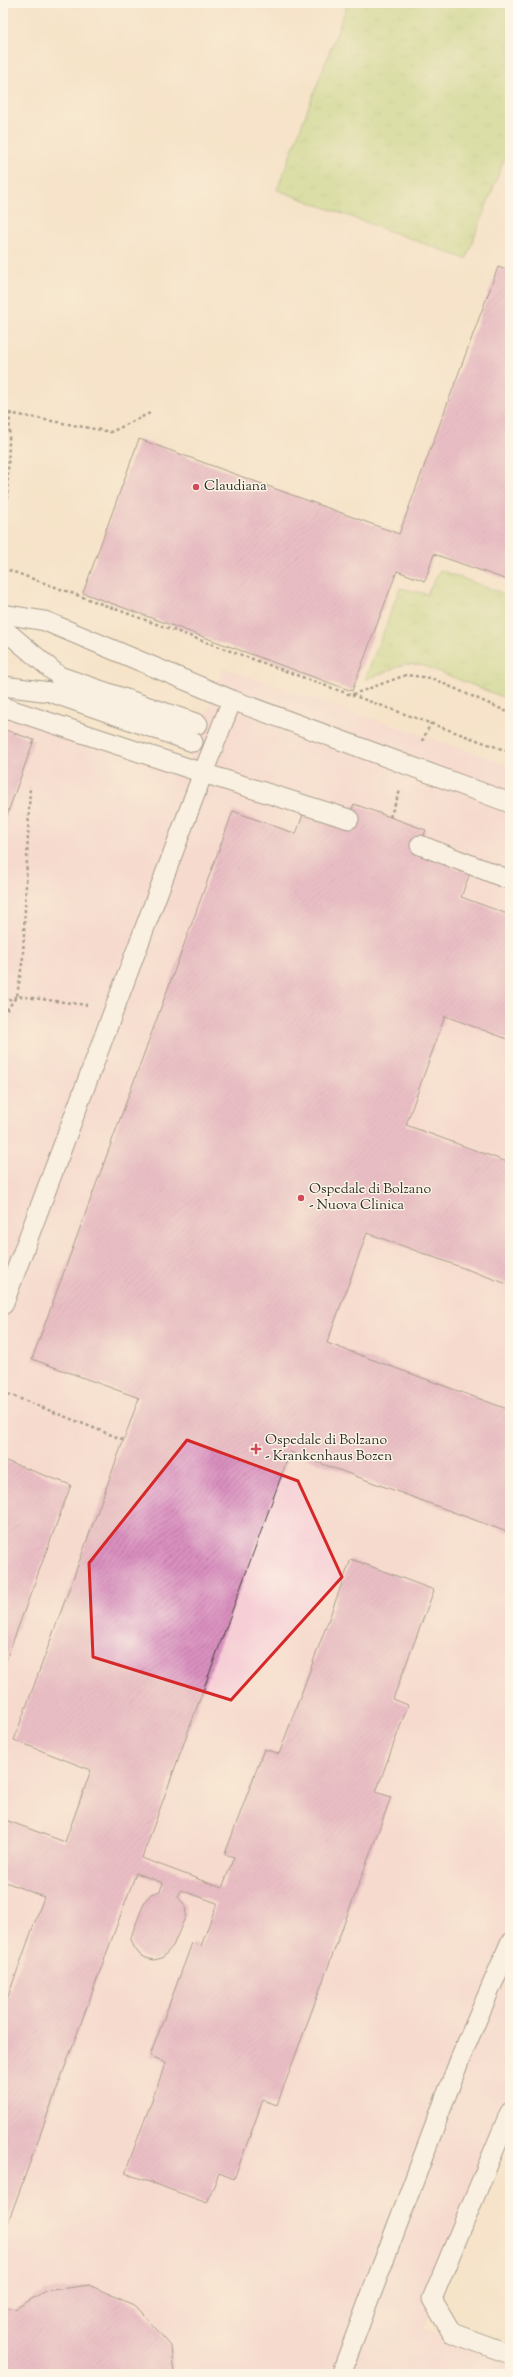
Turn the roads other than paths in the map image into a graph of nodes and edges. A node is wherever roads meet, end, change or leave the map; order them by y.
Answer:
1 (4, 628) edge
2 (3, 686) edge
3 (232, 700) junction
4 (3, 707) edge
5 (203, 773) junction
6 (510, 803) edge
7 (349, 819) dead end
8 (420, 845) dead end
9 (510, 880) edge
10 (3, 1305) edge
11 (510, 1943) edge
12 (510, 2112) edge
13 (510, 2354) edge
14 (341, 2374) edge

1 - 2 lane
1 - 3 lane
3 - 5 lane
3 - 6 lane
4 - 5 lane
5 - 7 lane
5 - 10 lane
8 - 9 lane
11 - 14 lane
12 - 13 lane

